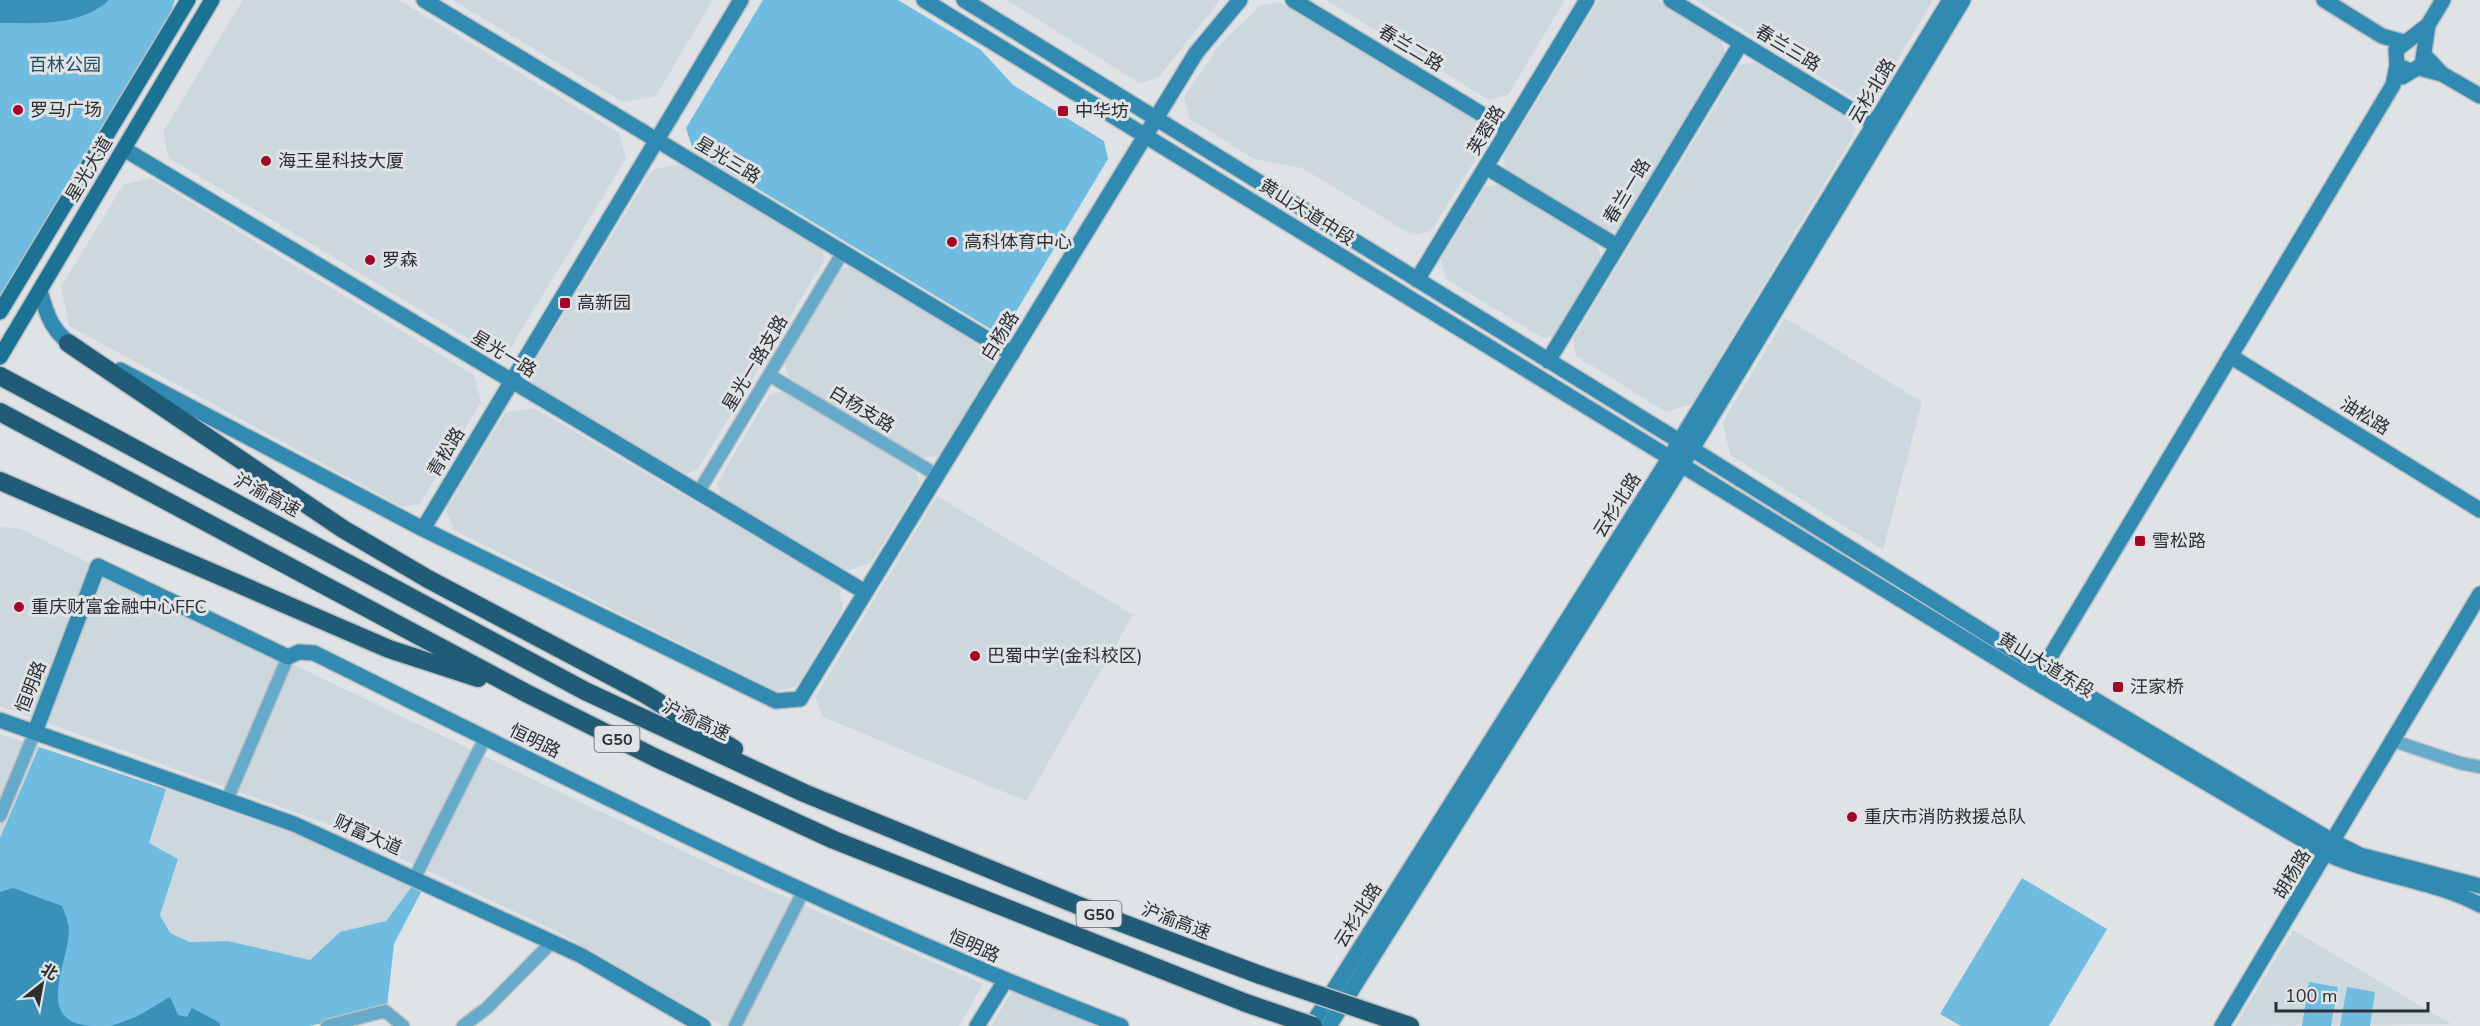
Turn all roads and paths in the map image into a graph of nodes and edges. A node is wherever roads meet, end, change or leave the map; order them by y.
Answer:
1 (212, 0) edge
2 (424, 0) edge
3 (741, 0) edge
4 (924, 0) edge
5 (964, 0) edge
6 (1240, 0) edge
7 (1293, 0) edge
8 (1587, 0) edge
9 (1671, 0) edge
10 (1950, 0) edge
11 (1963, 0) edge
12 (2324, 0) edge
13 (2443, 0) edge
14 (184, 4) edge
15 (1741, 43) junction
16 (2410, 56) junction
17 (2480, 96) edge
18 (1156, 119) junction
19 (1879, 127) junction
20 (1508, 130) junction
21 (1145, 136) junction
22 (657, 141) junction
23 (124, 149) junction
24 (1486, 167) junction
25 (1617, 246) junction
26 (843, 252) junction
27 (1417, 280) junction
28 (40, 291) junction
29 (0, 312) edge
30 (68, 343) junction
31 (1012, 354) junction
32 (2230, 356) junction
33 (0, 357) edge
34 (1548, 362) junction
35 (769, 375) junction
36 (0, 376) edge
37 (512, 382) junction
38 (7, 416) edge
39 (1686, 445) junction
40 (1676, 461) junction
41 (938, 475) junction
42 (0, 482) edge
43 (698, 493) junction
44 (2480, 510) edge
45 (423, 529) junction
46 (865, 592) junction
47 (2480, 594) edge
48 (288, 657) junction
49 (2039, 675) junction
50 (526, 693) junction
51 (0, 720) edge
52 (35, 732) junction
53 (485, 738) junction
54 (2394, 741) junction
55 (2480, 767) edge
56 (804, 793) junction
57 (227, 800) junction
58 (0, 816) edge
59 (2330, 848) junction
60 (415, 877) junction
61 (2480, 886) edge
62 (803, 892) junction
63 (2480, 905) edge
64 (552, 942) junction
65 (1005, 981) junction
66 (1114, 1024) edge
67 (1402, 1024) edge
68 (327, 1026) edge
69 (403, 1026) edge
70 (463, 1026) edge
71 (703, 1026) edge
72 (735, 1026) edge
73 (977, 1026) edge
74 (1312, 1026) edge
75 (1329, 1026) edge
76 (2222, 1026) edge

1 - 23 main road, 星光大道
2 - 22 street, 星光三路
3 - 22 street, 青松路
4 - 21 street, 黄山大道中段
5 - 18 street, 黄山大道中段
6 - 18 street, 白杨路
7 - 20 street, 春兰二路
8 - 20 street, 芙蓉路
9 - 15 street, 春兰三路
10 - 19 street, 云杉北路
11 - 19 street, 云杉北路
12 - 16 street
13 - 16 street
14 - 29 main road, 星光大道
15 - 19 street, 春兰三路
15 - 25 street, 春兰一路
16 - 17 street
16 - 32 street
18 - 21 street, 白杨路
18 - 27 street, 黄山大道中段
19 - 39 street, 云杉北路
20 - 24 street, 芙蓉路
21 - 31 street, 白杨路
21 - 40 street, 黄山大道中段
22 - 26 street, 星光三路
22 - 37 street, 青松路
23 - 28 main road, 星光大道
23 - 37 street, 星光一路
24 - 25 street
24 - 27 street, 芙蓉路
25 - 34 street, 春兰一路
26 - 31 street, 星光三路
26 - 35 street, 星光一路支路
27 - 34 street, 黄山大道中段
28 - 30 street
28 - 33 main road, 星光大道
30 - 45 street
30 - 56 highway
31 - 41 street, 白杨路
32 - 44 street, 油松路
32 - 49 street
34 - 39 street, 黄山大道中段
35 - 41 street, 白杨支路
35 - 43 street, 星光一路支路
36 - 56 highway, 沪渝高速 / G50
37 - 43 street, 星光一路
37 - 45 street, 青松路
38 - 50 highway, G50
39 - 40 street, 云杉北路
39 - 49 street, 黄山大道东段
40 - 49 street, 黄山大道东段
40 - 74 street, 云杉北路
40 - 75 street, 云杉北路
41 - 46 street, 白杨路
42 - 50 highway
43 - 46 street, 星光一路
45 - 46 street, 白杨路
47 - 54 street, 胡杨路
48 - 52 street, 恒明路
48 - 53 street, 恒明路
48 - 57 street
49 - 59 street, 黄山大道东段
50 - 74 highway, G50, bridge
51 - 52 street, 财富大道
52 - 57 street, 财富大道
52 - 58 street
53 - 60 street
53 - 62 street, 恒明路
54 - 55 street
54 - 59 street, 胡杨路
56 - 67 highway, 沪渝高速 / G50, bridge
57 - 60 street, 财富大道
59 - 61 street, 黄山大道东段
59 - 63 street, 黄山大道东段
59 - 76 street, 胡杨路
60 - 64 street, 财富大道
62 - 65 street, 恒明路
62 - 72 street
64 - 70 street
64 - 71 street, 财富大道
65 - 66 street, 恒明路
65 - 73 street
68 - 69 street

